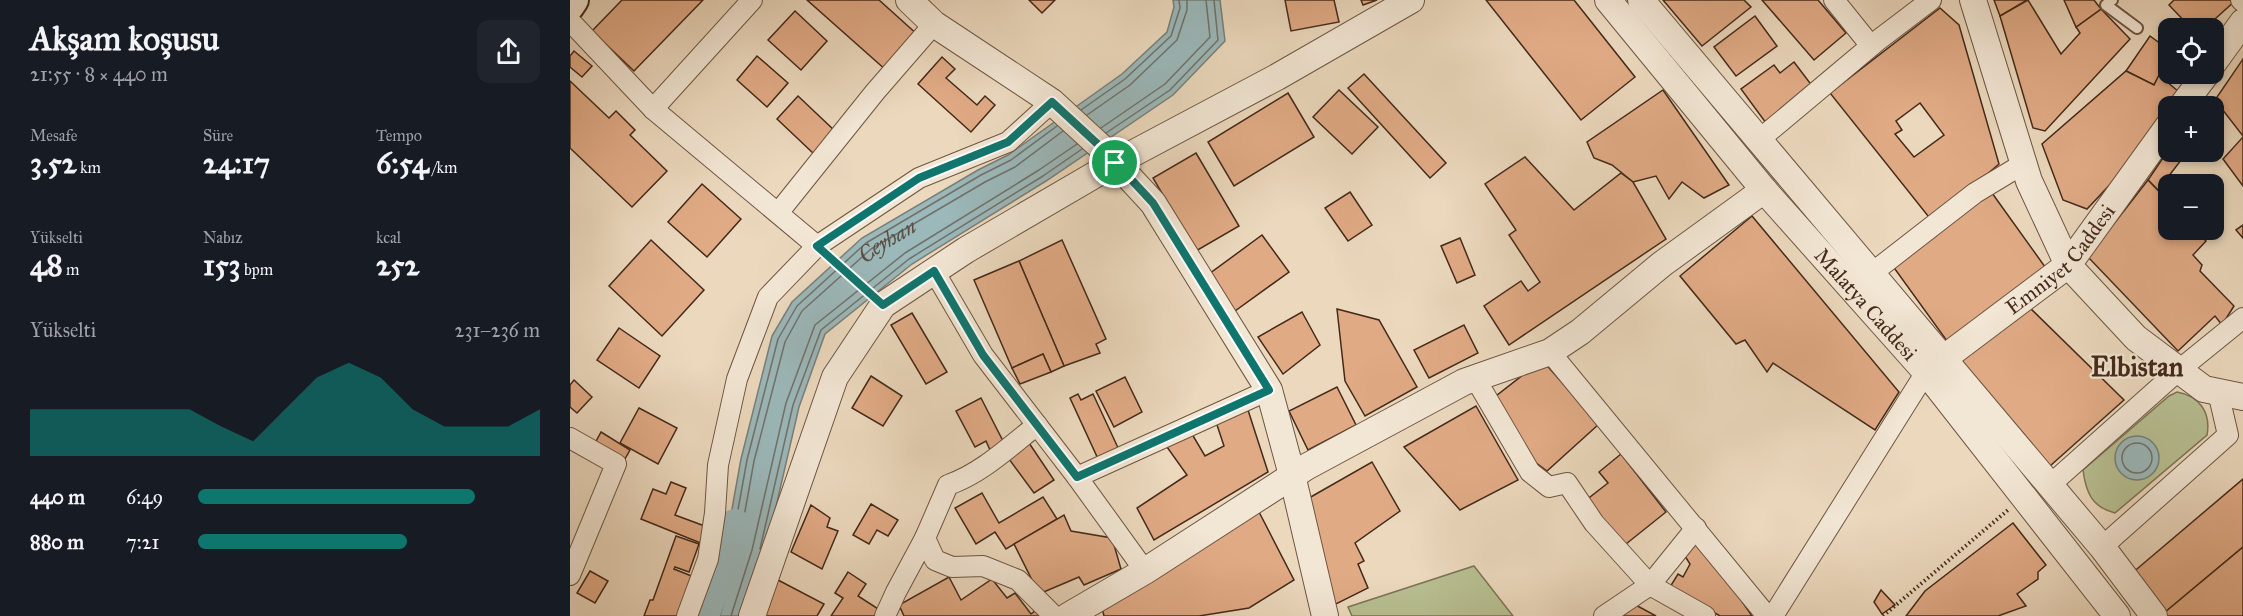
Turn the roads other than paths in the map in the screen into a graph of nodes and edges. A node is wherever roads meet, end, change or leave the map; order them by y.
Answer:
1 (574, 0) edge
2 (752, 0) edge
3 (909, 0) edge
4 (1411, 0) edge
5 (1608, 0) edge
6 (1641, 0) edge
7 (1834, 0) edge
8 (1931, 0) edge
9 (1973, 0) edge
10 (2112, 0) edge
11 (570, 6) edge
12 (570, 21) edge
13 (2243, 22) edge
14 (934, 24) junction
15 (2137, 28) dead end
16 (1871, 46) junction
17 (2224, 48) edge
18 (1052, 102) junction
19 (653, 109) junction
20 (1760, 139) junction
21 (2158, 140) edge
22 (1109, 156) junction
23 (2023, 164) junction
24 (1764, 190) junction
25 (778, 213) junction
26 (817, 246) junction
27 (2068, 265) junction
28 (934, 271) junction
29 (1872, 273) junction
30 (2243, 318) edge
31 (1550, 351) junction
32 (1934, 365) junction
33 (2179, 370) junction
34 (1475, 378) junction
35 (1269, 390) junction
36 (2222, 393) edge
37 (1037, 425) junction
38 (2236, 430) edge
39 (570, 438) edge
40 (1292, 475) junction
41 (1077, 477) junction
42 (2050, 485) junction
43 (1696, 528) junction
44 (925, 538) junction
45 (2102, 547) junction
46 (1145, 571) junction
47 (570, 575) edge
48 (1650, 585) junction
49 (2113, 614) edge
50 (687, 616) edge
51 (752, 616) edge
52 (885, 616) edge
53 (1054, 616) edge
54 (1068, 616) edge
55 (1325, 616) edge
56 (1604, 616) edge
57 (1705, 616) edge
58 (1767, 616) edge
59 (1773, 616) edge
60 (2154, 616) edge

1 - 11 main road
2 - 19 street
3 - 14 street
4 - 22 street
5 - 24 street, Malatya Caddesi
6 - 20 street
7 - 16 street
8 - 16 street
9 - 23 street
10 - 15 lane
12 - 19 street
13 - 17 street
14 - 18 street
14 - 25 street
16 - 20 street
18 - 22 street
18 - 26 street
19 - 25 street
20 - 29 street
21 - 27 street, Emniyet Caddesi
22 - 28 street
22 - 35 street
23 - 27 street
23 - 29 street
24 - 31 street
24 - 32 street, Malatya Caddesi
25 - 26 street
26 - 50 street
27 - 32 street, Emniyet Caddesi
27 - 33 street
28 - 37 street
28 - 51 street
29 - 32 street
30 - 33 street
31 - 34 street
31 - 43 street
32 - 42 street
32 - 49 street, Malatya Caddesi
32 - 59 street
33 - 36 street
33 - 42 street
34 - 40 street
34 - 48 street
35 - 40 street
35 - 41 street
36 - 38 street
37 - 41 street
37 - 44 street
38 - 45 street
39 - 47 street
40 - 46 street
40 - 55 street
41 - 46 street
42 - 45 street
43 - 48 street
43 - 58 street
44 - 52 street
44 - 53 street
45 - 60 street
46 - 54 street
48 - 56 street
48 - 57 street

